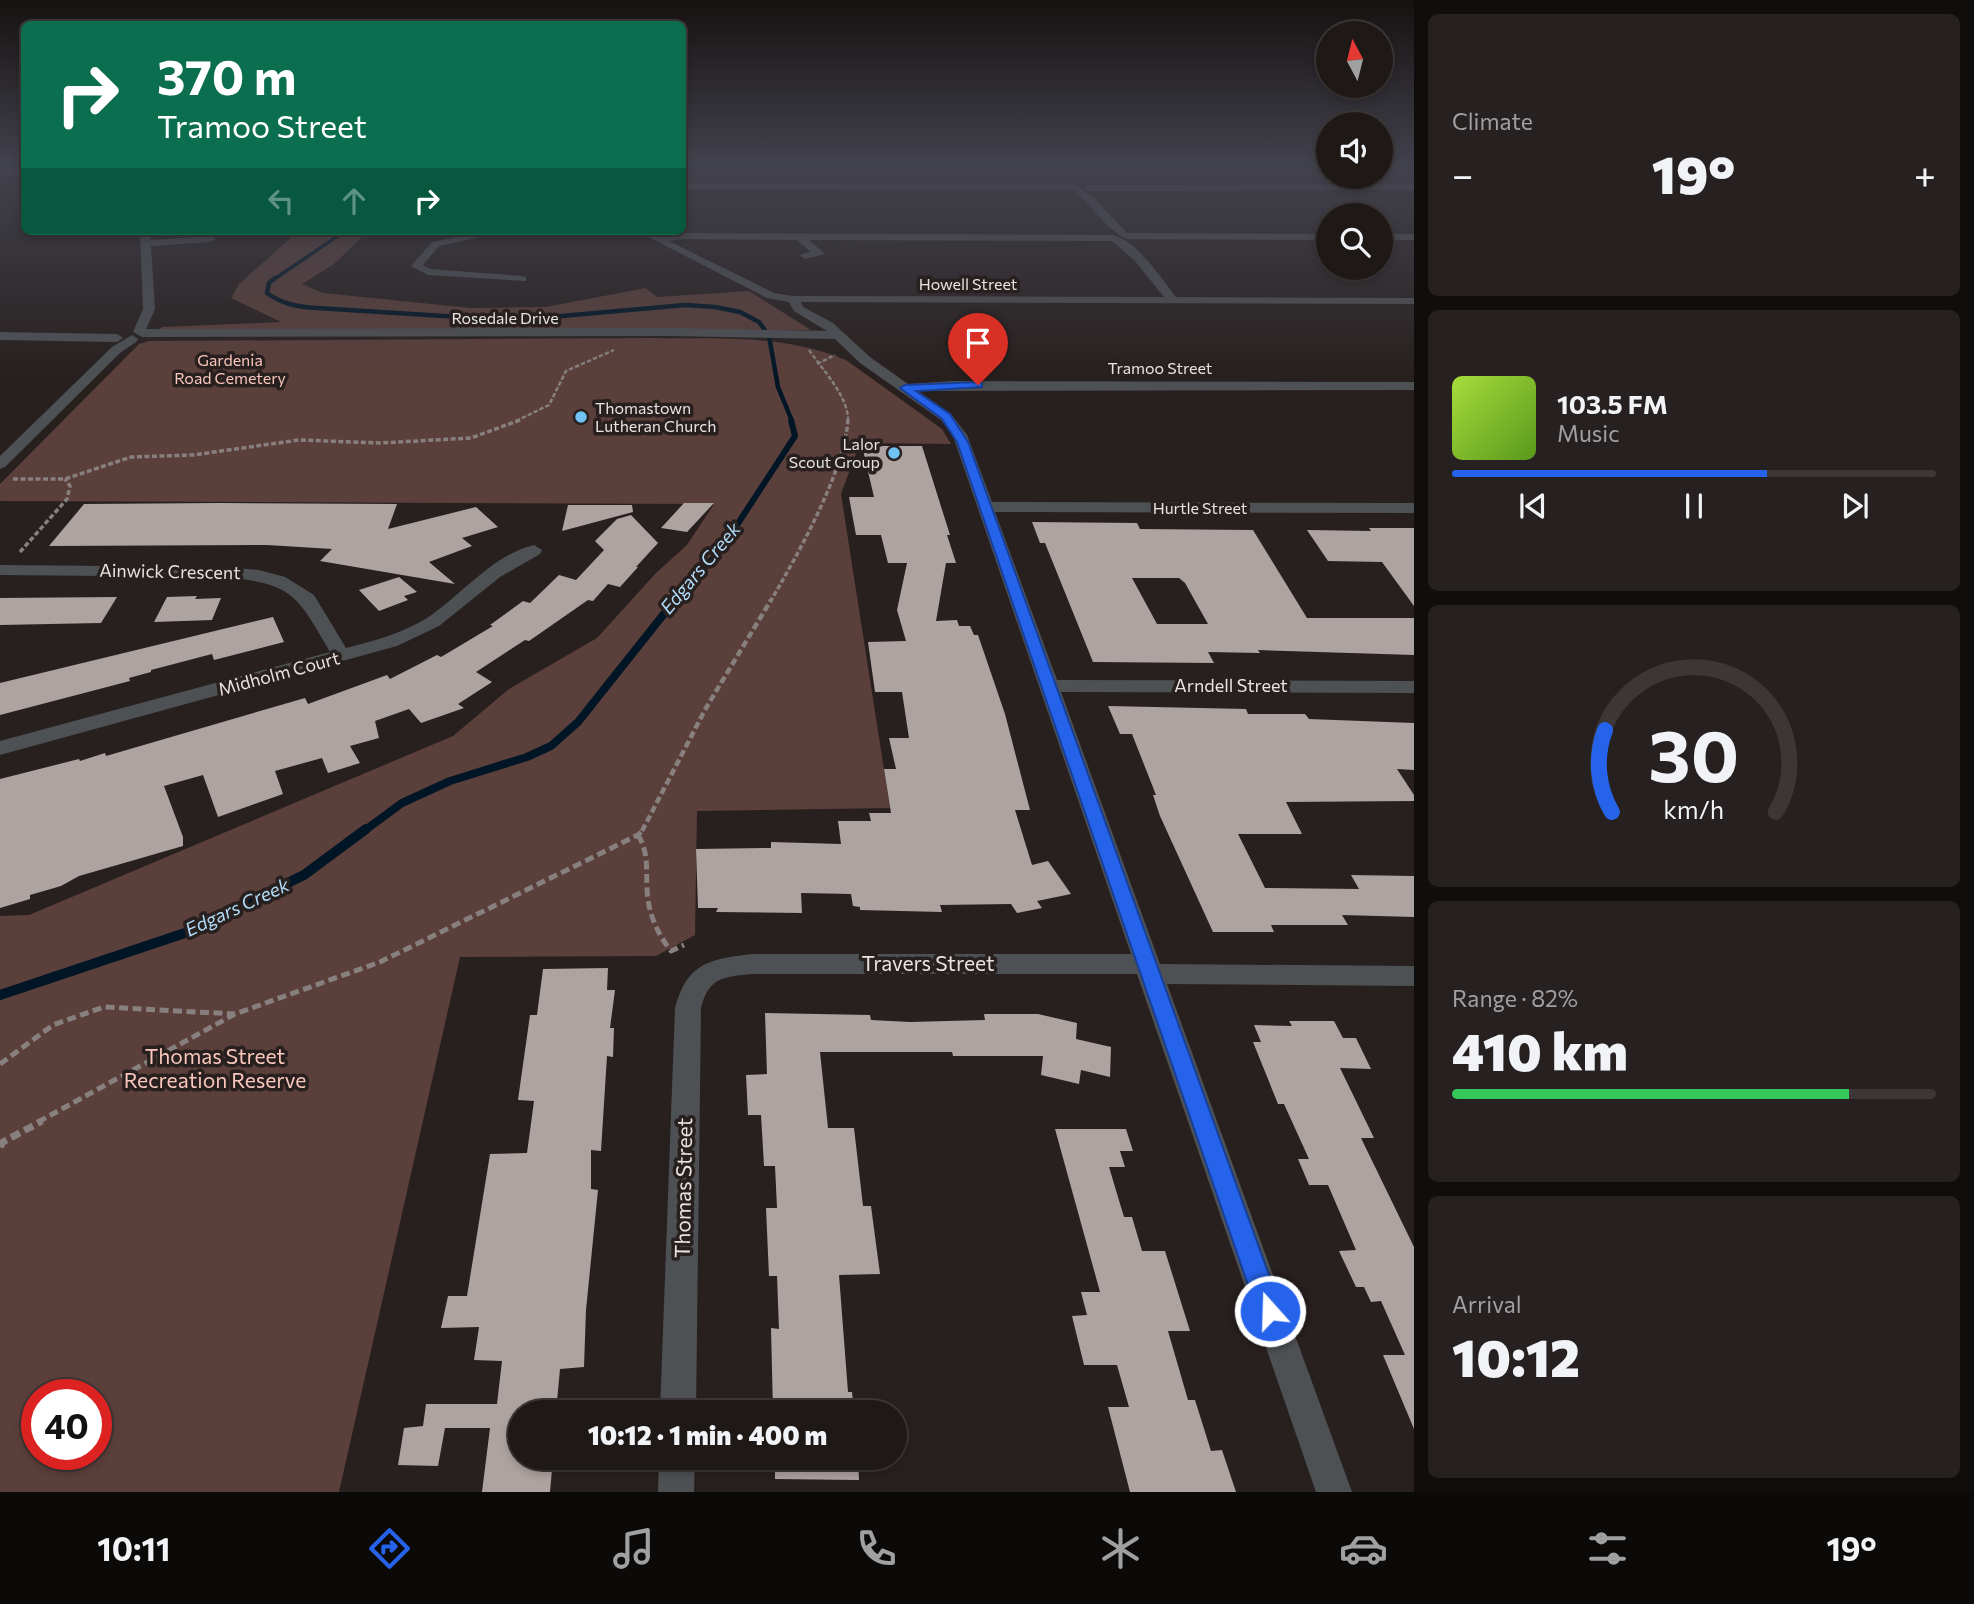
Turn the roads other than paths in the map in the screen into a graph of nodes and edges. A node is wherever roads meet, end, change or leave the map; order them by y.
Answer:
1 (799, 236) edge
2 (146, 237) edge
3 (474, 237) edge
4 (653, 237) edge
5 (677, 237) edge
6 (979, 237) edge
7 (1120, 237) junction
8 (1316, 237) edge
9 (1393, 237) edge
10 (1414, 237) edge
11 (211, 239) dead end
12 (657, 239) junction
13 (805, 256) dead end
14 (523, 279) dead end
15 (1167, 297) junction
16 (793, 299) junction
17 (1414, 301) edge
18 (839, 335) junction
19 (0, 336) edge
20 (129, 336) junction
21 (1414, 386) edge
22 (905, 388) junction
23 (0, 464) edge
24 (985, 507) junction
25 (1414, 508) edge
26 (534, 550) dead end
27 (7, 565) edge
28 (342, 657) junction
29 (1049, 686) junction
30 (1414, 687) edge
31 (0, 748) edge
32 (1148, 969) junction
33 (711, 971) joint
34 (1414, 975) edge
35 (678, 1400) edge
36 (677, 1470) edge
37 (676, 1492) edge
38 (1335, 1492) edge

1 - 13 street
2 - 11 street
2 - 20 street
3 - 14 street
4 - 12 street
5 - 12 street
6 - 7 street
7 - 8 street
7 - 15 street
9 - 10 street
12 - 16 street
15 - 16 street, Howell Street
15 - 17 street, Howell Street
16 - 18 street
18 - 20 street, Rosedale Drive
18 - 22 street
19 - 20 street, Rosedale Drive
20 - 23 street
21 - 22 street, Tramoo Street
22 - 24 street
24 - 25 street, Hurtle Street
24 - 29 street
26 - 28 street, Midholm Court
27 - 28 street, Ainwick Crescent
28 - 31 street, Midholm Court
29 - 30 street, Arndell Street
29 - 32 street
32 - 33 street, Travers Street
32 - 34 street, Travers Street
32 - 38 street
33 - 35 street, Thomas Street
36 - 37 street

